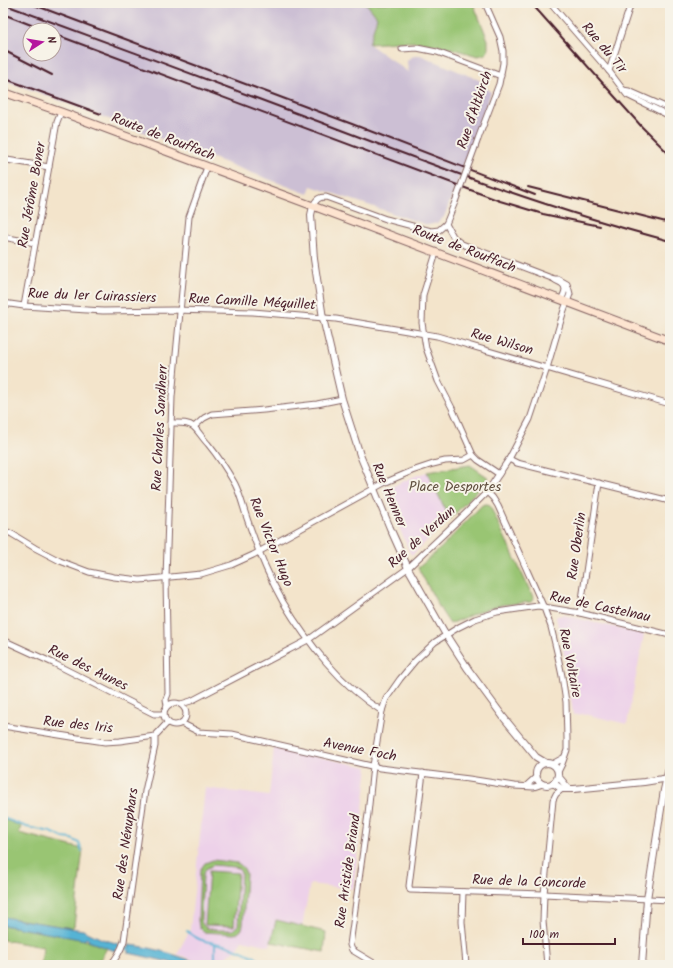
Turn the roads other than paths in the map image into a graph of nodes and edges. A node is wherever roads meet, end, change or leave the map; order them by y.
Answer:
1 (485, 3) edge
2 (550, 3) edge
3 (631, 3) edge
4 (402, 49) dead end
5 (609, 71) junction
6 (501, 76) junction
7 (623, 90) junction
8 (3, 92) edge
9 (670, 109) edge
10 (61, 112) junction
11 (670, 116) edge
12 (3, 162) edge
13 (49, 167) junction
14 (207, 167) junction
15 (313, 206) junction
16 (446, 224) junction
17 (3, 237) edge
18 (35, 243) junction
19 (436, 253) junction
20 (564, 301) junction
21 (3, 303) edge
22 (24, 306) junction
23 (180, 310) junction
24 (323, 318) junction
25 (424, 334) junction
26 (670, 341) edge
27 (547, 368) junction
28 (342, 399) junction
29 (670, 404) edge
30 (171, 423) junction
31 (194, 427) junction
32 (473, 455) junction
33 (509, 459) junction
34 (499, 474) junction
35 (599, 483) junction
36 (373, 489) junction
37 (487, 492) junction
38 (670, 501) edge
39 (3, 530) edge
40 (259, 552) junction
41 (408, 568) junction
42 (166, 578) junction
43 (544, 608) junction
44 (580, 613) junction
45 (446, 635) junction
46 (670, 635) edge
47 (3, 640) edge
48 (308, 640) junction
49 (168, 694) junction
50 (191, 701) junction
51 (174, 703) junction
52 (181, 704) junction
53 (167, 706) junction
54 (185, 710) junction
55 (382, 712) junction
56 (164, 714) junction
57 (185, 718) junction
58 (168, 722) junction
59 (181, 723) junction
60 (3, 726) edge
61 (192, 728) junction
62 (155, 736) junction
63 (536, 757) junction
64 (564, 758) junction
65 (549, 763) junction
66 (670, 763) edge
67 (373, 766) junction
68 (538, 768) junction
69 (423, 773) junction
70 (558, 774) junction
71 (537, 776) junction
72 (668, 778) edge
73 (553, 783) junction
74 (543, 784) junction
75 (526, 786) junction
76 (565, 789) junction
77 (463, 892) junction
78 (544, 894) junction
79 (647, 899) junction
80 (670, 900) edge
81 (466, 964) dead end
82 (110, 965) edge
83 (377, 965) edge
84 (547, 965) edge
85 (642, 965) edge

1 - 6 street, Rue d'Altkirch
2 - 5 street, Rue du Tir
3 - 5 street
4 - 6 street
5 - 7 street, Rue du Tir
6 - 16 street, Rue d'Altkirch, bridge
7 - 9 street, Rue du Tir
7 - 11 street, Rue du Tir
8 - 10 main road, Route de Rouffach
10 - 13 street, Rue Jérôme Boner
10 - 14 main road, Route de Rouffach
12 - 13 street
13 - 18 street, Rue Jérôme Boner
14 - 15 main road, Route de Rouffach
14 - 23 street, Rue Charles Sandherr
15 - 16 street, Route de Rouffach
15 - 19 main road, Route de Rouffach
15 - 24 street, Rue Henner
16 - 20 street, Route de Rouffach
17 - 18 street
18 - 22 street, Rue Jérôme Boner
19 - 20 main road, Route de Rouffach
19 - 25 street
20 - 26 main road, Route de Rouffach
20 - 27 street, Rue de Verdun
21 - 22 street, Rue du 1er Cuirassiers
22 - 23 street, Rue du 1er Cuirassiers
23 - 24 street, Rue Camille Méquillet
23 - 30 street, Rue Charles Sandherr
24 - 25 street, Rue Wilson
24 - 28 street, Rue Henner
25 - 27 street, Rue Wilson
25 - 32 street
27 - 29 street, Rue Wilson
27 - 33 street, Rue de Verdun
28 - 31 street
28 - 36 street, Rue Henner
30 - 31 street
30 - 42 street, Rue Charles Sandherr
31 - 40 street, Rue Victor Hugo
32 - 34 street
32 - 36 street
33 - 34 street, Rue de Verdun
33 - 35 street
34 - 37 street, Rue de Verdun
35 - 38 street
35 - 44 street, Rue Oberlin
36 - 40 street
36 - 41 street, Rue Henner
37 - 41 street, Rue de Verdun
37 - 43 street, Rue Voltaire
39 - 42 street
40 - 42 street
40 - 48 street, Rue Victor Hugo
41 - 45 street, Rue Henner
41 - 48 street, Rue de Verdun
42 - 49 street, Rue Charles Sandherr
43 - 44 street, Rue de Castelnau
43 - 45 street, Rue de Castelnau
43 - 64 street, Rue Voltaire
44 - 46 street, Rue de Castelnau
45 - 55 street, Rue de Castelnau
45 - 63 street, Rue Henner
47 - 56 street, Rue des Aunes
48 - 50 street, Rue de Verdun
48 - 55 street, Rue Victor Hugo
49 - 51 street
49 - 53 street, Rue Charles Sandherr
50 - 52 street, Rue de Verdun
50 - 54 street, Rue de Verdun
51 - 52 street
51 - 53 street
52 - 54 street
53 - 56 street
54 - 57 street
55 - 67 street, Rue de Castelnau
56 - 58 street
57 - 59 street
57 - 61 street
58 - 59 street
58 - 62 street
59 - 61 street, Avenue Foch
60 - 62 street, Rue des Iris
61 - 67 street, Avenue Foch
62 - 82 street, Rue des Nénuphars
63 - 65 street, Rue Henner
63 - 68 street, Rue Henner
64 - 65 street
64 - 70 street, Rue Voltaire
65 - 68 street
65 - 70 street
66 - 72 street
67 - 69 street, Avenue Foch
67 - 83 street, Rue Aristide Briand
68 - 71 street
69 - 75 street, Avenue Foch
69 - 77 street, Rue de la Concorde
70 - 73 street
70 - 76 street
71 - 74 street
71 - 75 street
72 - 76 street
72 - 79 street
73 - 74 street
73 - 76 street
74 - 75 street, Avenue Foch
76 - 78 street
77 - 78 street, Rue de la Concorde
77 - 81 street
78 - 79 street, Rue de la Concorde
78 - 84 street
79 - 80 street, Rue de la Concorde
79 - 85 street

